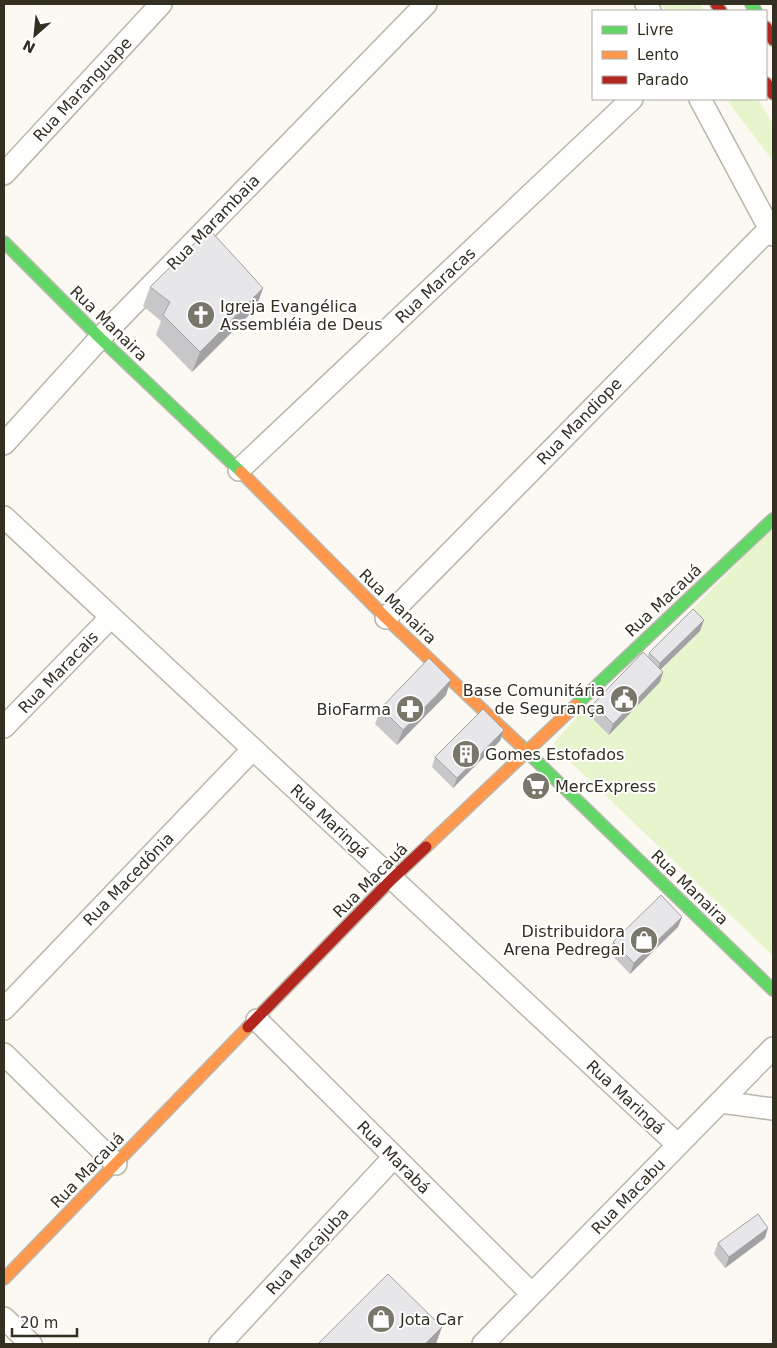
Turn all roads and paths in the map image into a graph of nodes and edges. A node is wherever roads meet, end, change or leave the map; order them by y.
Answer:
1 (161, 4) edge
2 (426, 4) edge
3 (631, 100) edge
4 (701, 100) edge
5 (4, 174) edge
6 (772, 229) edge
7 (4, 242) edge
8 (100, 338) junction
9 (4, 444) edge
10 (239, 470) junction
11 (4, 517) edge
12 (773, 519) edge
13 (111, 617) junction
14 (386, 618) junction
15 (4, 728) edge
16 (253, 749) junction
17 (526, 751) junction
18 (392, 879) junction
19 (773, 990) edge
20 (4, 1009) edge
21 (256, 1020) junction
22 (773, 1048) edge
23 (4, 1054) edge
24 (721, 1102) junction
25 (773, 1109) edge
26 (678, 1145) junction
27 (394, 1157) junction
28 (116, 1164) junction
29 (4, 1279) edge
30 (532, 1294) junction
31 (4, 1318) edge
32 (30, 1344) edge
33 (220, 1344) edge
34 (483, 1344) edge

1 - 5 street, Rua Maranguape
2 - 8 street, Rua Marambaia
3 - 10 street, Rua Maracas
4 - 6 street
6 - 14 street, Rua Mandiope
7 - 8 street, Rua Manaira
8 - 9 street, Rua Marambaia
8 - 10 street, Rua Manaira
10 - 14 street, Rua Manaira
11 - 13 street, Rua Maringá
12 - 17 street, Rua Macauá
13 - 15 street, Rua Maracais
13 - 16 street, Rua Maringá
14 - 17 street, Rua Manaira
16 - 18 street, Rua Maringá
16 - 20 street, Rua Macedônia
17 - 18 street, Rua Macauá
17 - 19 street, Rua Manaira
18 - 21 street, Rua Macauá
18 - 26 street, Rua Maringá
21 - 27 street, Rua Marabá
21 - 28 street, Rua Macauá
22 - 24 street, Rua Macabu
23 - 28 street
24 - 25 street
24 - 26 street, Rua Macabu
26 - 30 street, Rua Macabu
27 - 30 street, Rua Marabá
27 - 33 street, Rua Macajuba
28 - 29 street, Rua Macauá
30 - 34 street, Rua Macabu
31 - 32 street

